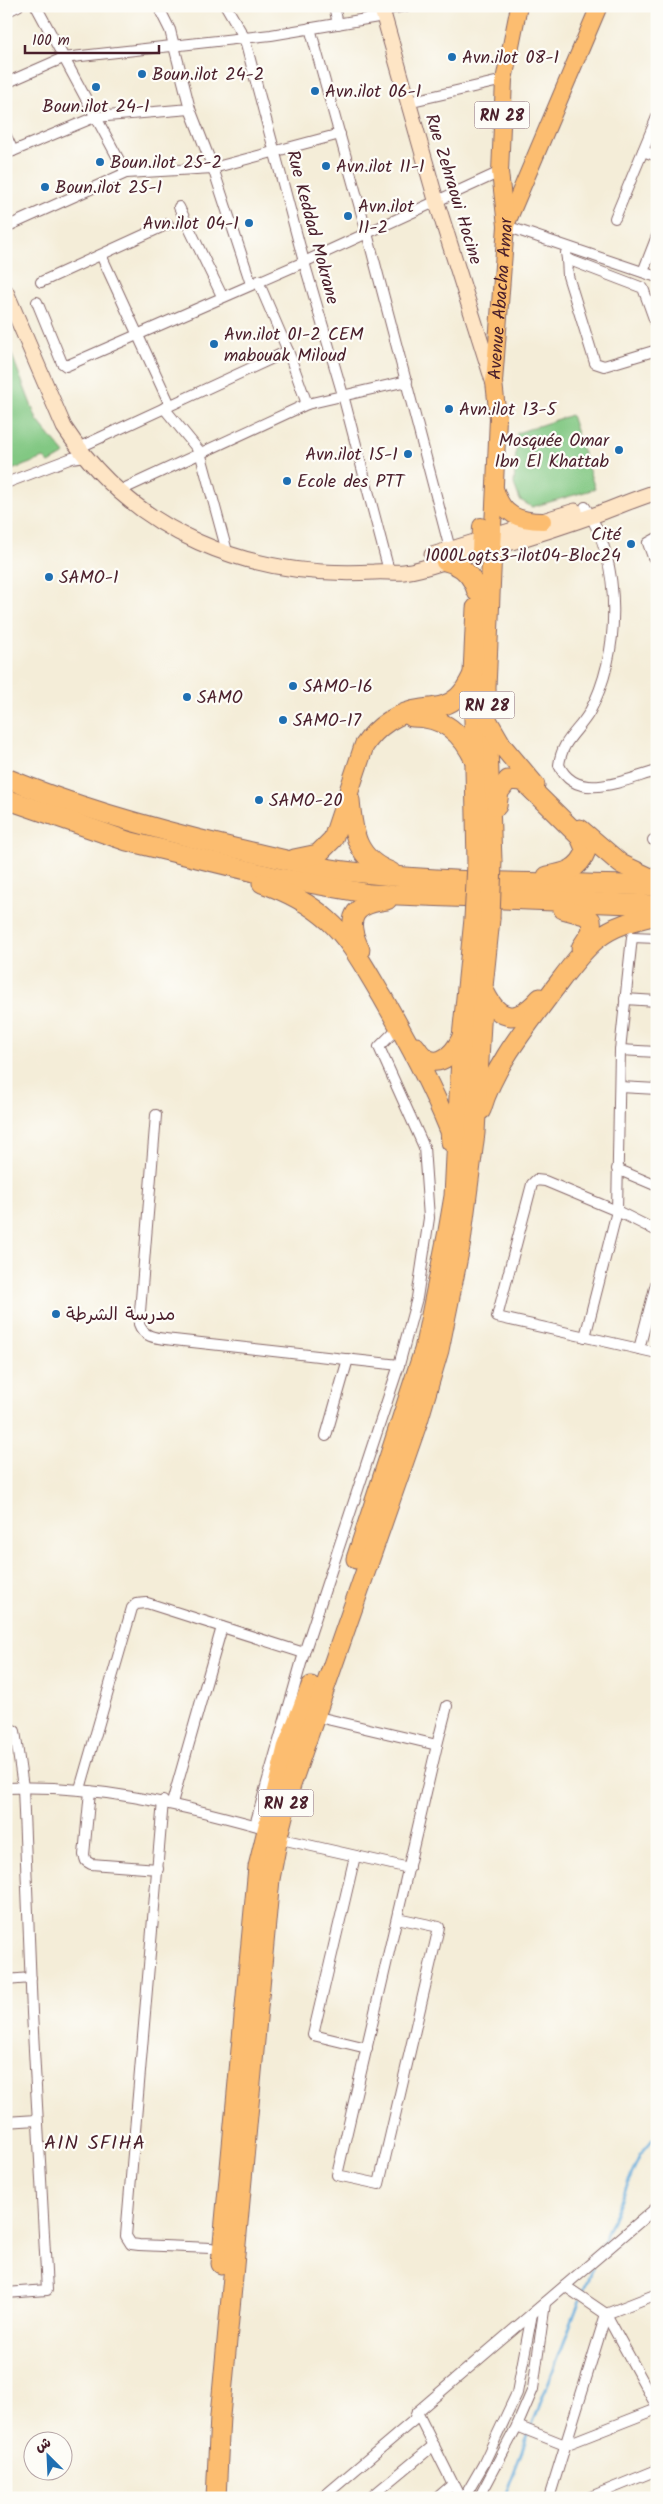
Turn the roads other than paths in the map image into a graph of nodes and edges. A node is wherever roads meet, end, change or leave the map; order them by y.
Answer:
1 (18, 6) edge
2 (36, 6) edge
3 (158, 6) edge
4 (226, 6) edge
5 (334, 6) edge
6 (406, 6) edge
7 (520, 6) edge
8 (599, 6) edge
9 (382, 11) edge
10 (6, 12) edge
11 (338, 24) junction
12 (310, 28) junction
13 (244, 38) junction
14 (173, 45) junction
15 (63, 58) junction
16 (504, 80) junction
17 (6, 83) edge
18 (408, 102) junction
19 (190, 109) junction
20 (95, 117) junction
21 (657, 117) edge
22 (340, 134) junction
23 (6, 136) edge
24 (275, 152) junction
25 (643, 152) junction
26 (10, 153) edge
27 (657, 156) edge
28 (213, 168) junction
29 (500, 172) junction
30 (126, 174) junction
31 (436, 200) junction
32 (179, 207) dead end
33 (616, 218) dead end
34 (168, 224) dead end
35 (506, 226) junction
36 (6, 227) edge
37 (367, 232) junction
38 (657, 236) edge
39 (565, 245) junction
40 (102, 255) junction
41 (567, 258) junction
42 (304, 262) junction
43 (643, 272) junction
44 (657, 277) edge
45 (41, 282) dead end
46 (254, 283) junction
47 (6, 292) edge
48 (222, 296) junction
49 (37, 302) dead end
50 (657, 327) edge
51 (138, 336) junction
52 (657, 350) edge
53 (288, 351) junction
54 (407, 381) junction
55 (494, 382) junction
56 (343, 395) junction
57 (307, 404) junction
58 (167, 407) junction
59 (81, 452) junction
60 (200, 452) junction
61 (6, 483) edge
62 (494, 487) junction
63 (119, 491) junction
64 (657, 492) edge
65 (588, 512) junction
66 (543, 521) junction
67 (657, 538) edge
68 (486, 544) junction
69 (228, 555) junction
70 (447, 555) junction
71 (652, 557) dead end
72 (389, 571) junction
73 (477, 592) junction
74 (473, 673) junction
75 (398, 717) junction
76 (487, 718) junction
77 (476, 764) junction
78 (657, 771) edge
79 (6, 778) edge
80 (350, 794) junction
81 (6, 799) edge
82 (493, 834) junction
83 (285, 860) junction
84 (485, 863) junction
85 (217, 864) junction
86 (404, 877) junction
87 (513, 881) junction
88 (657, 881) edge
89 (657, 886) edge
90 (426, 896) junction
91 (508, 899) junction
92 (657, 904) edge
93 (657, 915) edge
94 (482, 919) junction
95 (657, 938) edge
96 (483, 987) junction
97 (625, 999) junction
98 (657, 1001) edge
99 (399, 1026) junction
100 (462, 1037) junction
101 (620, 1050) junction
102 (657, 1052) edge
103 (620, 1087) junction
104 (657, 1089) edge
105 (156, 1115) dead end
106 (475, 1133) junction
107 (617, 1169) junction
108 (456, 1170) junction
109 (657, 1186) edge
110 (617, 1211) junction
111 (657, 1231) edge
112 (657, 1280) edge
113 (585, 1337) junction
114 (640, 1349) junction
115 (657, 1353) edge
116 (348, 1359) junction
117 (399, 1365) junction
118 (326, 1436) dead end
119 (222, 1627) junction
120 (304, 1653) junction
121 (447, 1706) dead end
122 (314, 1716) junction
123 (6, 1726) edge
124 (437, 1745) junction
125 (23, 1787) junction
126 (6, 1788) edge
127 (85, 1790) junction
128 (167, 1802) junction
129 (266, 1831) junction
130 (355, 1856) junction
131 (158, 1868) junction
132 (409, 1868) junction
133 (397, 1918) junction
134 (31, 1978) junction
135 (6, 1980) edge
136 (367, 2048) junction
137 (37, 2120) junction
138 (6, 2122) edge
139 (657, 2207) edge
140 (212, 2248) dead end
141 (565, 2286) junction
142 (6, 2293) edge
143 (657, 2294) edge
144 (545, 2303) junction
145 (532, 2314) junction
146 (606, 2314) junction
147 (657, 2408) edge
148 (417, 2412) junction
149 (517, 2426) junction
150 (434, 2445) junction
151 (565, 2445) junction
152 (657, 2470) edge
153 (453, 2484) junction
154 (204, 2498) edge
155 (216, 2498) edge
156 (322, 2498) edge
157 (370, 2498) edge
158 (437, 2498) edge
159 (460, 2498) edge
160 (464, 2498) edge
161 (479, 2498) edge
162 (549, 2498) edge
163 (588, 2498) edge

1 - 10 street
2 - 15 street
3 - 14 street
4 - 13 street, Rue Keddad Mokrane
5 - 11 street
6 - 9 street
7 - 16 main road, Avenue Abacha Amar / RN 28
8 - 35 main road
9 - 11 street
9 - 18 main road, Rue Zehraoui Hocine
11 - 12 street
12 - 13 street
12 - 22 street
13 - 14 street
13 - 24 street, Rue Keddad Mokrane
14 - 15 street
14 - 19 street
15 - 17 street
15 - 20 street
16 - 18 street
16 - 29 main road, Avenue Abacha Amar / RN 28
18 - 31 main road, Rue Zehraoui Hocine
19 - 20 street
19 - 28 street
20 - 26 street
20 - 30 street
21 - 25 street
22 - 24 street
22 - 37 street
23 - 26 street
24 - 28 street
24 - 42 street, Rue Keddad Mokrane
25 - 27 street
25 - 33 street
28 - 30 street
28 - 46 street
29 - 31 street
29 - 35 main road, Avenue Abacha Amar / RN 28
30 - 36 street
31 - 37 street
31 - 55 main road, Rue Zehraoui Hocine
32 - 48 street
34 - 40 street
35 - 39 street
35 - 55 main road, Avenue Abacha Amar / RN 28
37 - 42 street
37 - 54 street
38 - 43 street
39 - 41 street
39 - 43 street
40 - 45 street
40 - 51 street
41 - 50 street
41 - 52 street
42 - 46 street
42 - 56 street, Rue Keddad Mokrane
43 - 44 street
46 - 48 street
46 - 53 street
47 - 59 main road
48 - 51 street
49 - 51 street
51 - 58 street
53 - 57 street
53 - 58 street
54 - 56 street
54 - 70 street
55 - 62 main road, Avenue Abacha Amar / RN 28
55 - 68 main road
56 - 57 street
56 - 72 street, Rue Keddad Mokrane
57 - 60 street
58 - 59 street
58 - 60 street
59 - 61 street
59 - 63 main road
60 - 63 street
60 - 69 street
62 - 66 main road
62 - 68 main road, Avenue Abacha Amar / RN 28
63 - 69 main road
64 - 65 main road
65 - 66 main road
65 - 68 main road
65 - 78 street
66 - 68 main road
67 - 71 street
68 - 70 main road
68 - 73 highway
68 - 76 highway, Avenue Abacha Amar / RN 28
69 - 72 main road
70 - 72 main road
70 - 73 highway
73 - 74 highway
74 - 75 highway
74 - 77 highway
75 - 77 highway
75 - 80 highway
76 - 82 highway, Avenue Abacha Amar / RN 28
76 - 88 highway
77 - 84 highway
79 - 83 highway
80 - 83 highway
80 - 86 highway
81 - 85 highway
82 - 84 highway, Avenue Abacha Amar / RN 28
82 - 87 highway
83 - 86 highway
84 - 94 highway, RN 28, bridge
85 - 90 highway
85 - 99 highway
86 - 87 highway
87 - 89 highway
90 - 91 highway
90 - 100 highway
91 - 92 highway
91 - 96 highway
93 - 106 highway
94 - 96 highway, RN 28
94 - 100 highway
95 - 97 street
96 - 106 highway, RN 28
97 - 98 street
97 - 101 street
99 - 108 highway
99 - 117 street
100 - 108 highway
101 - 102 street
101 - 103 street
103 - 104 street
103 - 107 street
105 - 116 street
106 - 122 highway, RN 28
107 - 109 street
107 - 110 street
108 - 129 highway, RN 28
110 - 111 street
110 - 113 street
110 - 113 street
112 - 114 street
113 - 114 street
114 - 115 street
116 - 117 street
116 - 118 street
117 - 120 street
119 - 120 street
119 - 127 street
119 - 128 street
120 - 129 street
121 - 124 street
122 - 124 street
122 - 129 highway, RN 28
123 - 125 street
124 - 132 street
125 - 126 street
125 - 127 street
125 - 134 street
127 - 128 street
127 - 131 street
128 - 129 street
128 - 131 street
129 - 130 street
129 - 154 highway, RN 28
129 - 155 highway, RN 28
130 - 132 street
130 - 136 street
131 - 140 street
132 - 133 street
133 - 136 street
133 - 136 street
134 - 135 street
134 - 137 street
137 - 138 street
137 - 142 street
139 - 141 street
141 - 144 street
141 - 146 street
143 - 146 street
144 - 145 street
144 - 149 street
145 - 148 street
145 - 160 street
146 - 147 street
146 - 151 street
147 - 151 street
148 - 150 street
148 - 156 street
149 - 151 street
149 - 161 street
150 - 153 street
150 - 157 street
151 - 162 street
152 - 163 street
153 - 158 street
153 - 159 street

